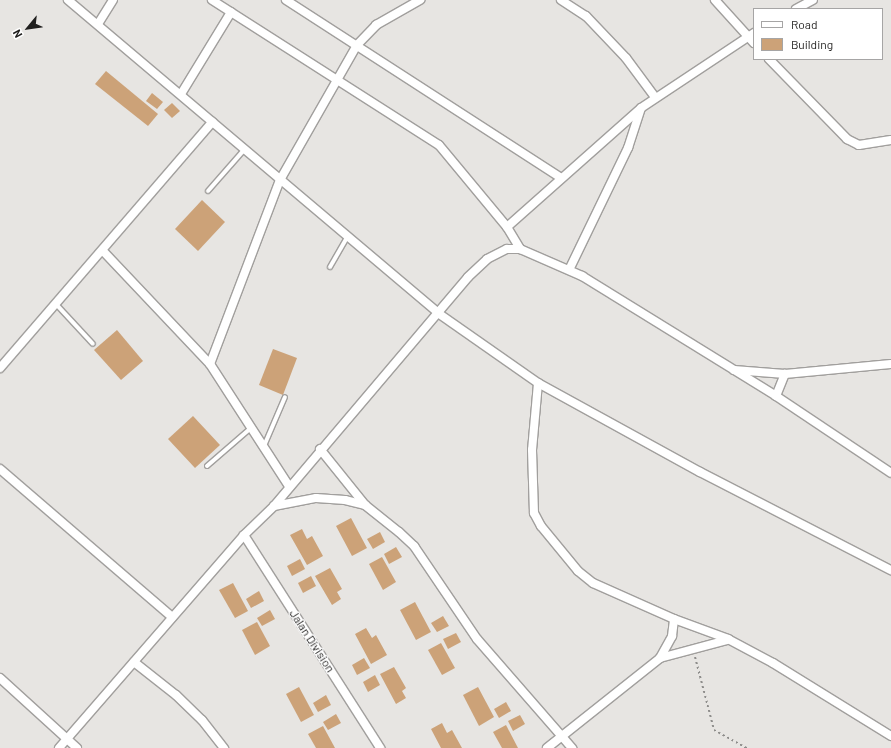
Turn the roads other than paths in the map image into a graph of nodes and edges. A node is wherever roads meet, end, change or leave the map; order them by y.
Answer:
1 (68, 0) edge
2 (113, 0) edge
3 (212, 0) edge
4 (286, 0) edge
5 (420, 0) edge
6 (561, 0) edge
7 (715, 0) edge
8 (814, 0) edge
9 (798, 8) edge
10 (231, 12) junction
11 (98, 24) junction
12 (751, 35) edge
13 (357, 45) junction
14 (770, 60) edge
15 (337, 80) junction
16 (181, 94) junction
17 (655, 97) junction
18 (641, 108) junction
19 (212, 122) junction
20 (891, 140) edge
21 (244, 150) junction
22 (561, 178) junction
23 (280, 180) junction
24 (208, 191) dead end
25 (507, 227) junction
26 (346, 238) junction
27 (520, 249) junction
28 (103, 251) junction
29 (330, 267) dead end
30 (569, 270) junction
31 (56, 304) junction
32 (438, 313) junction
33 (93, 344) dead end
34 (210, 364) junction
35 (891, 364) edge
36 (0, 368) edge
37 (733, 370) junction
38 (785, 374) junction
39 (538, 383) junction
40 (776, 396) junction
41 (285, 397) dead end
42 (251, 428) junction
43 (263, 446) junction
44 (320, 449) junction
45 (208, 466) dead end
46 (0, 469) edge
47 (891, 473) edge
48 (289, 486) junction
49 (365, 505) junction
50 (274, 506) junction
51 (244, 535) junction
52 (891, 570) edge
53 (172, 617) junction
54 (674, 619) junction
55 (728, 639) junction
56 (660, 658) junction
57 (134, 662) junction
58 (0, 678) edge
59 (559, 736) junction
60 (891, 736) edge
61 (67, 739) junction
62 (59, 748) edge
63 (78, 748) edge
64 (224, 748) edge
65 (380, 748) edge
66 (547, 748) edge
67 (572, 748) edge

1 - 11 street
2 - 11 street
3 - 10 street
4 - 13 street
5 - 13 street
6 - 17 street
7 - 12 street
8 - 9 street
10 - 15 street
10 - 16 street
11 - 16 street
12 - 17 street
13 - 15 street
13 - 22 street
14 - 20 street
15 - 23 street
15 - 25 street
16 - 19 street
17 - 18 street
18 - 22 street
18 - 30 street
19 - 21 street
19 - 28 street
21 - 23 street
21 - 24 lane
22 - 25 street
23 - 26 street
23 - 34 street
25 - 27 street
26 - 29 lane
26 - 32 street
27 - 30 street
27 - 32 street
28 - 31 street
28 - 34 street
30 - 37 street
31 - 33 lane
31 - 36 street
32 - 39 street
32 - 44 street
34 - 42 street
35 - 38 street
37 - 38 street
37 - 40 street
38 - 40 street
39 - 52 street
39 - 54 street
40 - 47 street
41 - 43 lane
42 - 43 street
42 - 45 lane
43 - 48 street
44 - 48 street
44 - 49 street
46 - 53 street
48 - 50 street
49 - 50 street
49 - 59 street
50 - 51 street
51 - 53 street
51 - 65 street, Jalan Division
53 - 57 street
54 - 55 street
54 - 56 street
55 - 56 street
55 - 60 street
56 - 59 street
57 - 61 street
57 - 64 street
58 - 61 street
59 - 66 street
59 - 67 street
61 - 62 street
61 - 63 street

